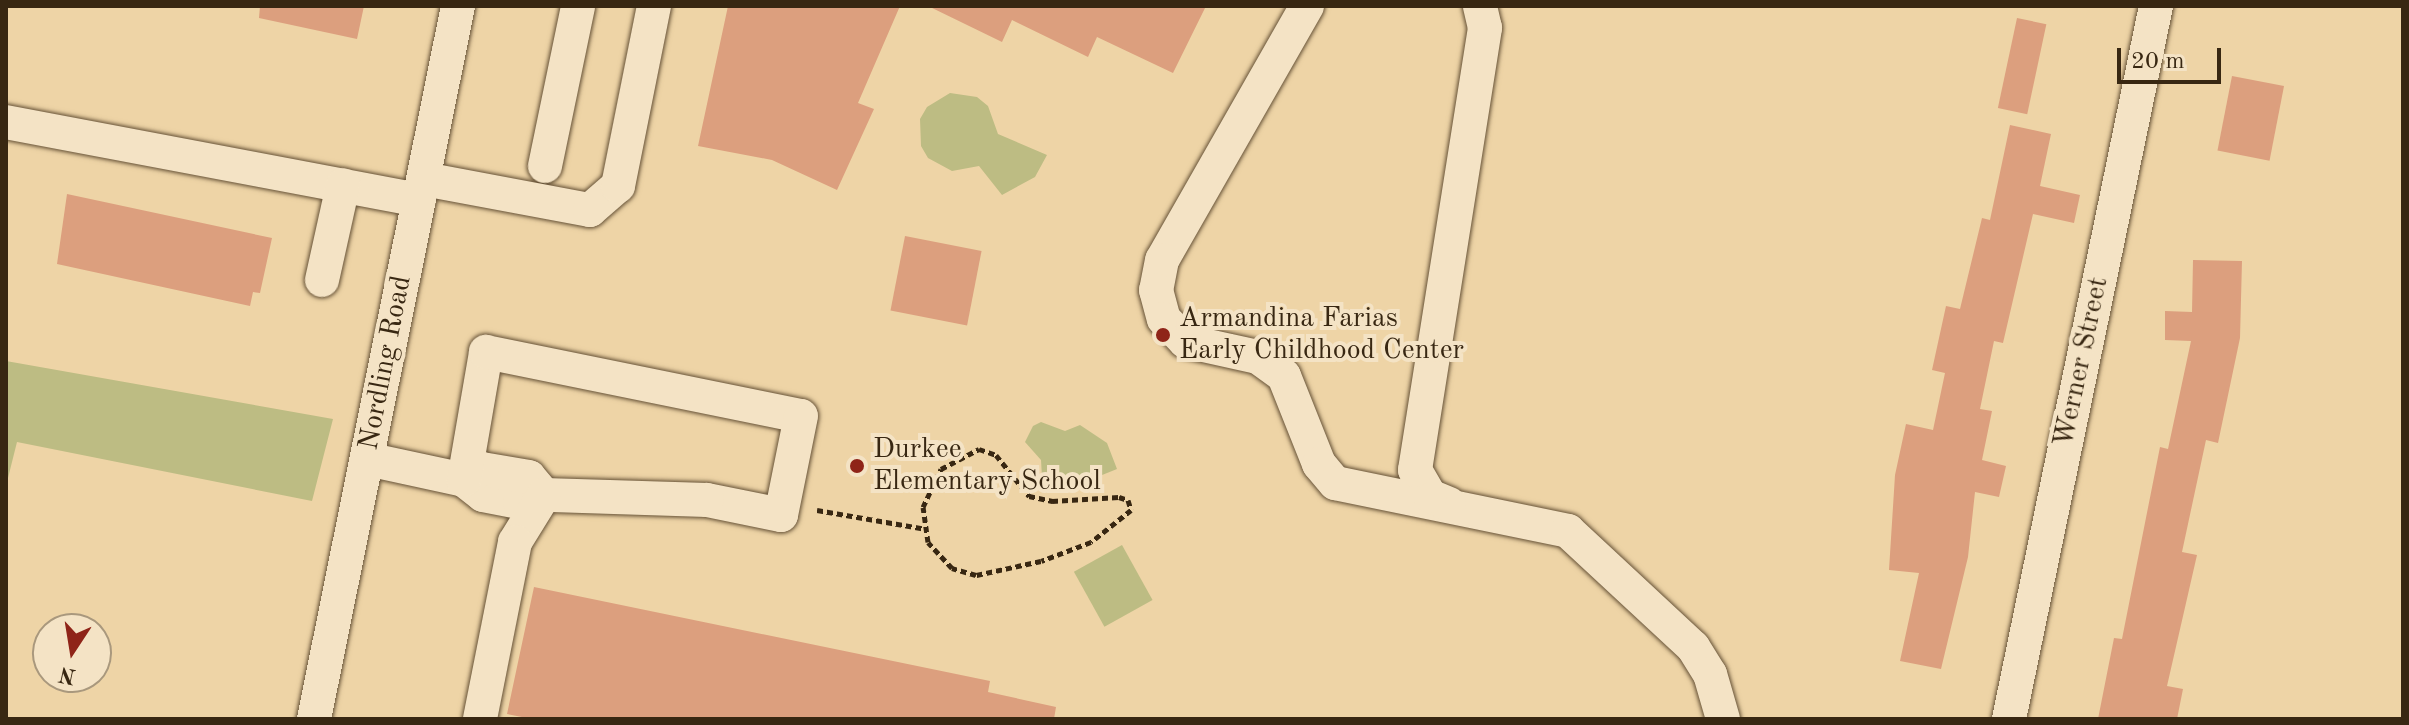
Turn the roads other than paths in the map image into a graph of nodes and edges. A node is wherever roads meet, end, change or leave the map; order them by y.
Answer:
1 (458, 6) edge
2 (578, 6) edge
3 (654, 6) edge
4 (1307, 6) edge
5 (1480, 6) edge
6 (2156, 6) edge
7 (6, 122) edge
8 (545, 166) dead end
9 (343, 185) junction
10 (422, 190) junction
11 (322, 280) dead end
12 (367, 459) junction
13 (464, 480) junction
14 (544, 495) junction
15 (1449, 504) junction
16 (314, 719) edge
17 (480, 719) edge
18 (1723, 719) edge
19 (2009, 719) edge

1 - 10 street, Nordling Road
2 - 8 street
3 - 10 street
4 - 15 street
5 - 15 street
6 - 19 street, Werner Street
7 - 9 street
9 - 10 street
9 - 11 street
10 - 12 street, Nordling Road
12 - 13 street
12 - 16 street, Nordling Road
13 - 14 street
13 - 14 street
14 - 17 street
15 - 18 street

